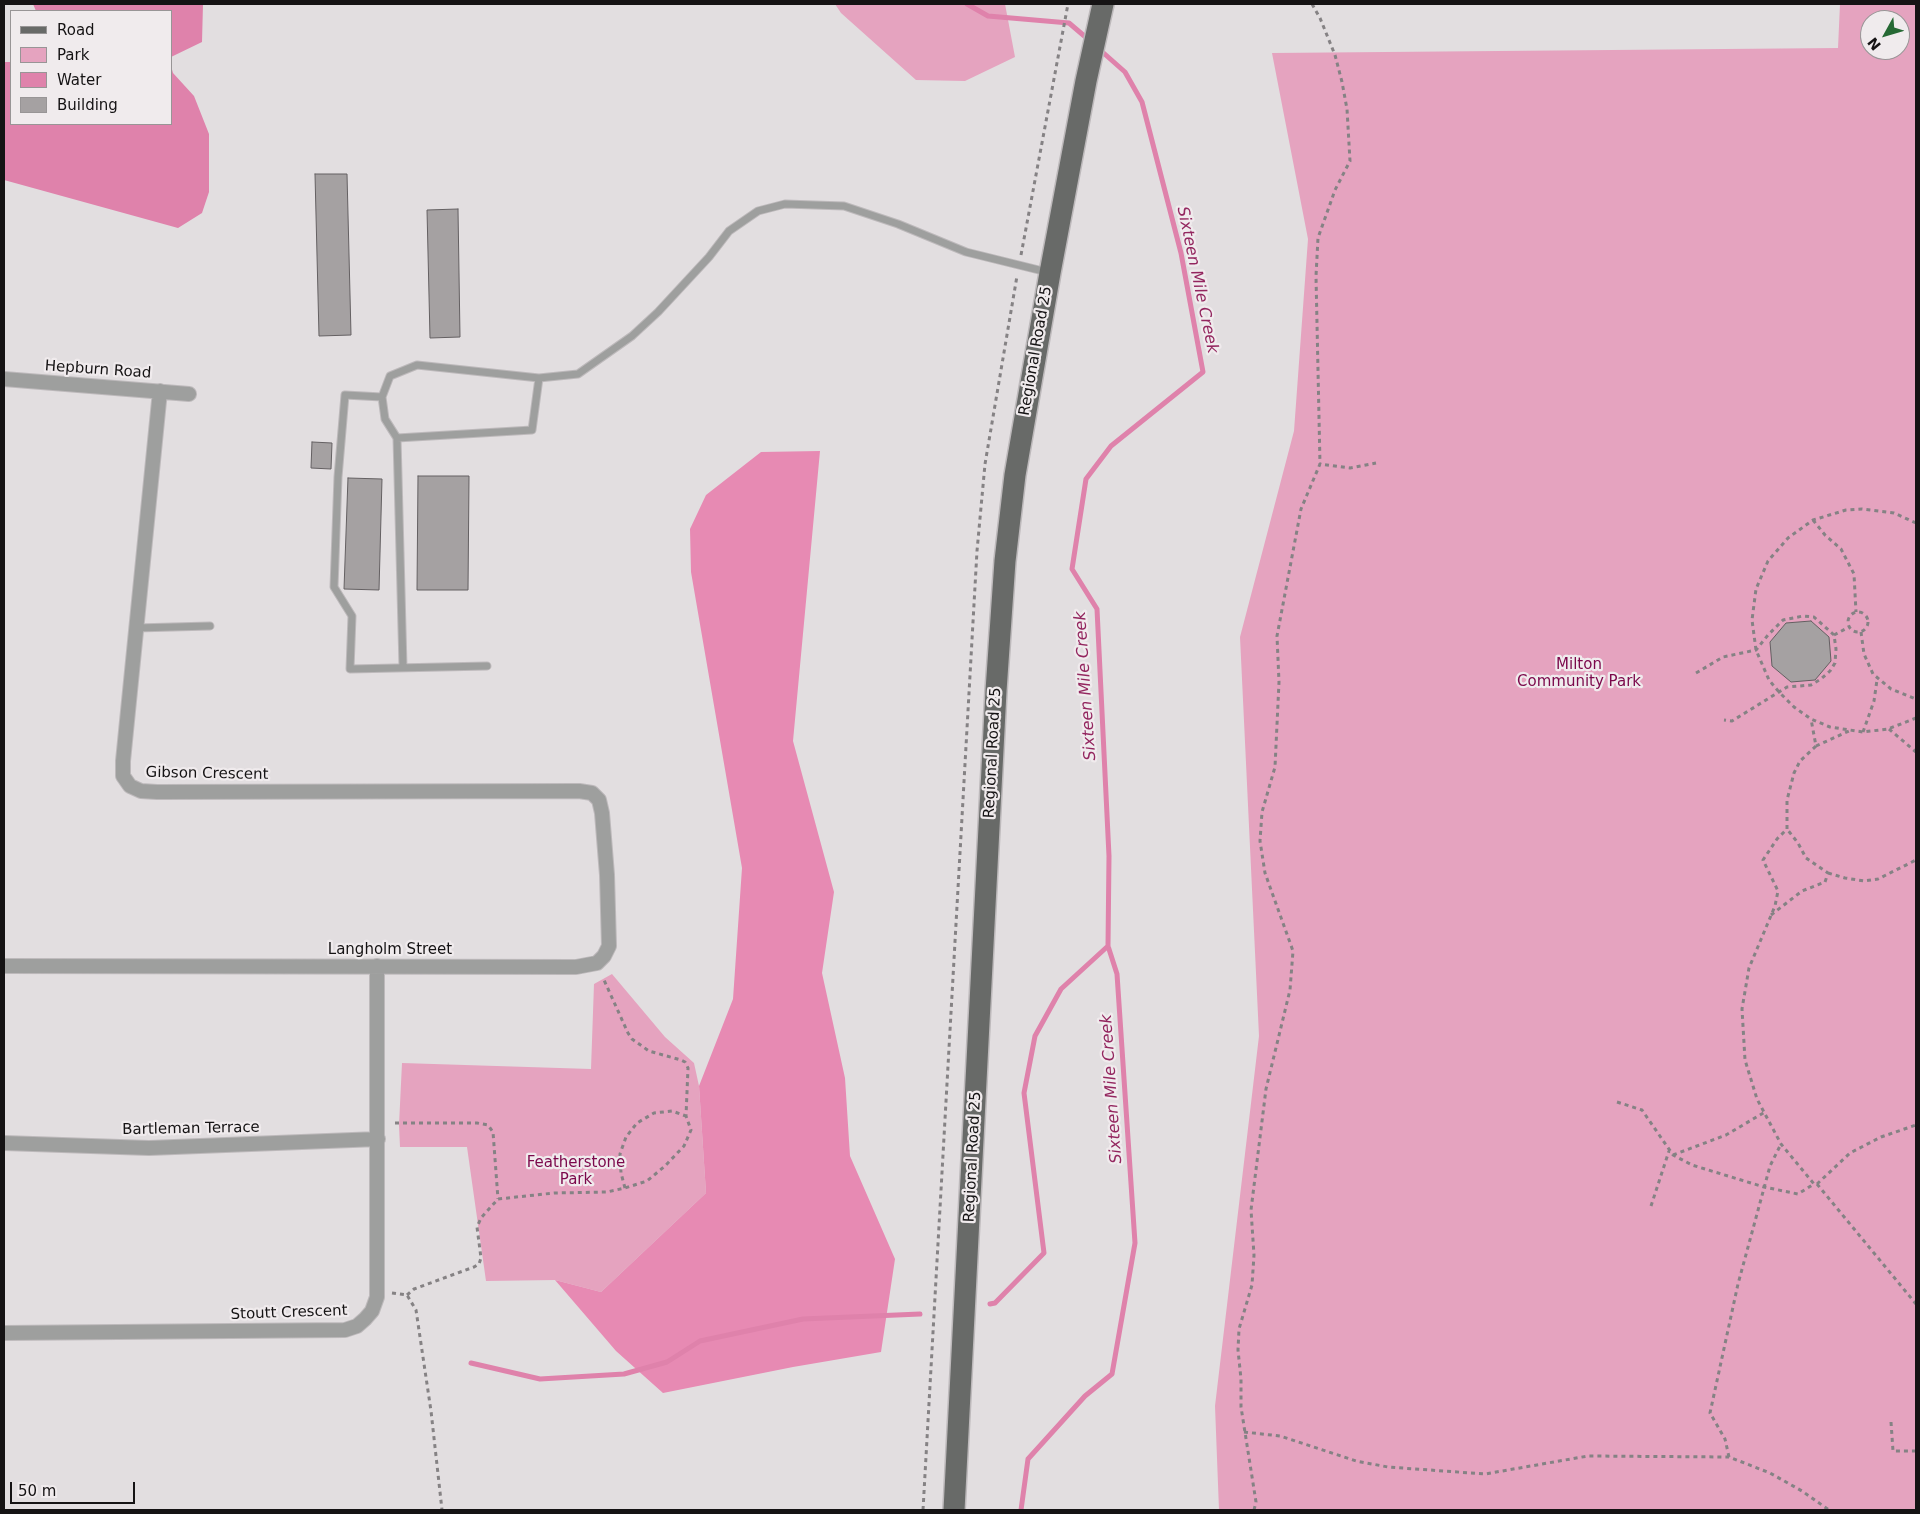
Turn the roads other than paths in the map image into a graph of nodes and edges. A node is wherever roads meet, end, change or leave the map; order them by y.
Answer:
1 (1102, 6) edge
2 (1050, 273) junction
3 (539, 378) junction
4 (4, 379) edge
5 (160, 391) junction
6 (189, 394) dead end
7 (382, 398) junction
8 (397, 438) junction
9 (210, 626) dead end
10 (136, 628) junction
11 (487, 666) dead end
12 (404, 667) junction
13 (592, 793) joint
14 (4, 966) edge
15 (377, 966) junction
16 (378, 1139) junction
17 (4, 1143) edge
18 (4, 1333) edge
19 (954, 1510) edge

1 - 2 main road, Regional Road 25
2 - 3 lane
2 - 19 main road, Regional Road 25
3 - 7 lane
3 - 8 lane
4 - 5 street, Hepburn Road
5 - 6 street, Hepburn Road
5 - 10 street, Gibson Crescent
7 - 8 lane
7 - 12 lane
8 - 12 lane
9 - 10 lane
10 - 13 street, Gibson Crescent
11 - 12 lane
13 - 15 street, Langholm Street
14 - 15 street, Langholm Street
15 - 16 street, Stoutt Crescent
16 - 17 street, Bartleman Terrace
16 - 18 street, Stoutt Crescent

